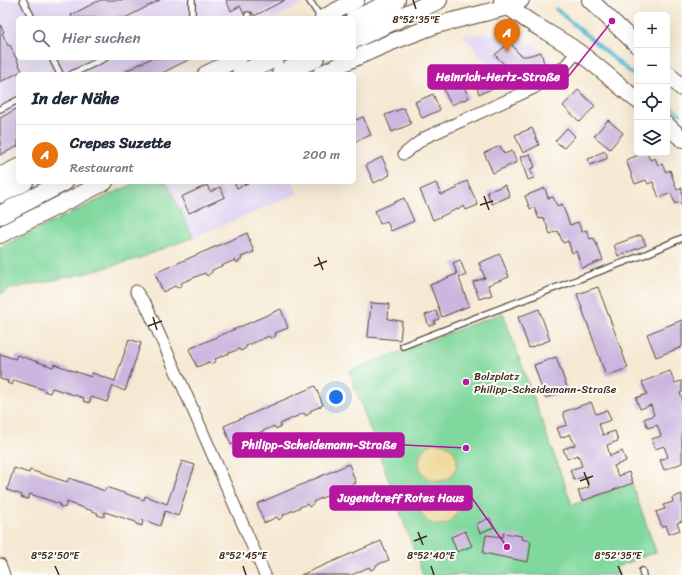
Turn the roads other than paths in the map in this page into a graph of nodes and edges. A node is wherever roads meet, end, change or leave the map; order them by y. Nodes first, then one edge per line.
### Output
1 (23, 0) edge
2 (192, 0) edge
3 (309, 0) edge
4 (356, 0) edge
5 (396, 0) edge
6 (438, 0) edge
7 (590, 0) edge
8 (510, 2) edge
9 (31, 16) edge
10 (192, 16) edge
11 (321, 16) edge
12 (326, 16) edge
13 (356, 19) edge
14 (356, 38) edge
15 (634, 42) edge
16 (578, 51) junction
17 (356, 58) edge
18 (53, 60) edge
19 (101, 60) edge
20 (235, 60) edge
21 (271, 60) edge
22 (311, 60) edge
23 (351, 60) edge
24 (59, 72) edge
25 (76, 72) edge
26 (210, 72) edge
27 (245, 72) edge
28 (285, 72) edge
29 (325, 72) edge
30 (670, 76) edge
31 (682, 88) edge
32 (634, 98) edge
33 (16, 101) edge
34 (0, 109) edge
35 (404, 154) dead end
36 (16, 168) edge
37 (0, 176) edge
38 (20, 184) edge
39 (60, 184) edge
40 (101, 184) edge
41 (0, 194) edge
42 (0, 215) edge
43 (0, 235) edge
44 (682, 238) edge
45 (136, 291) dead end
46 (402, 346) dead end
47 (0, 564) edge
48 (4, 575) edge
49 (265, 575) edge

1 - 9 lane
2 - 10 lane
3 - 11 lane
4 - 12 main road
5 - 13 main road
6 - 14 main road
7 - 15 main road
8 - 16 main road
8 - 17 main road
16 - 32 main road
16 - 35 street
18 - 24 lane
19 - 25 lane
20 - 26 main road
21 - 27 main road
22 - 28 main road
23 - 29 main road
30 - 31 main road
33 - 34 lane
36 - 37 main road
38 - 41 main road
39 - 42 main road
40 - 43 main road
44 - 46 lane
45 - 49 street
47 - 48 street

